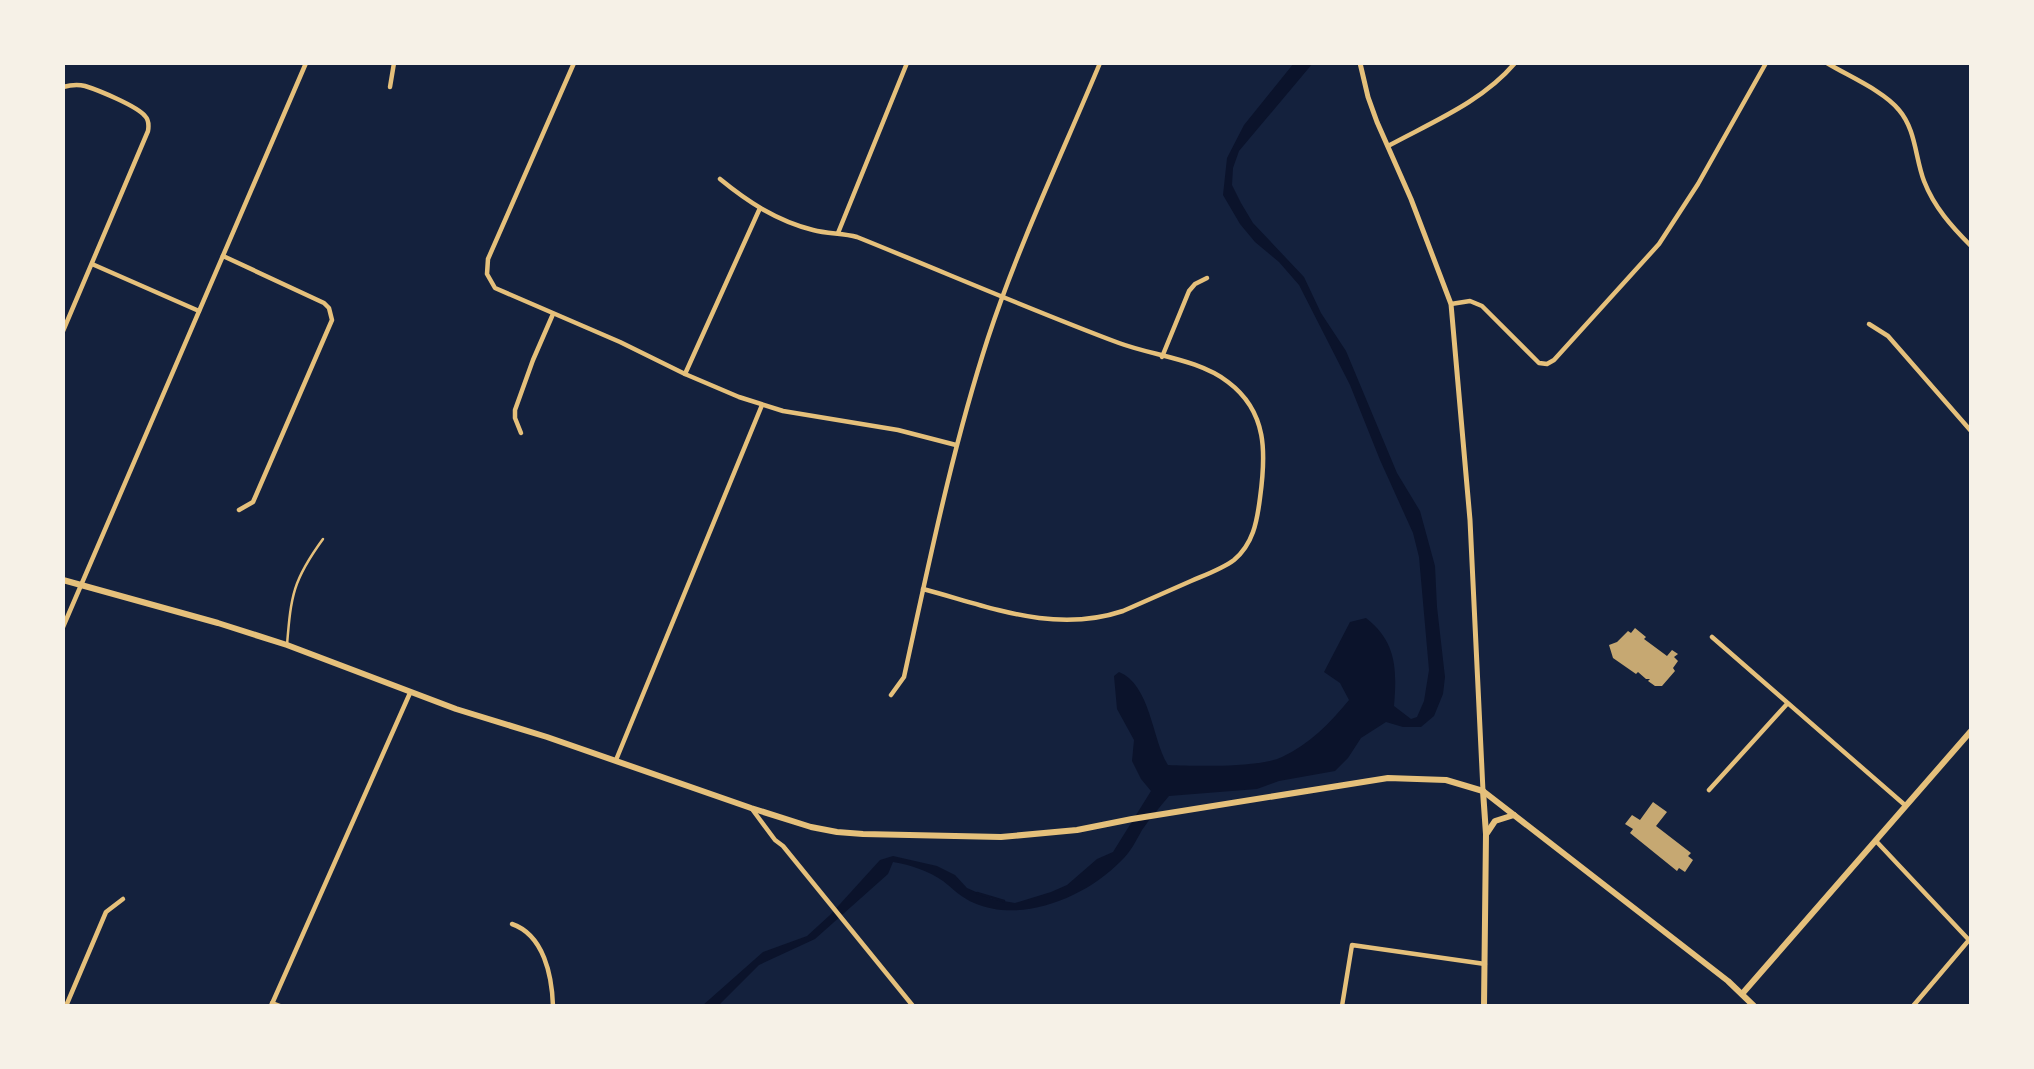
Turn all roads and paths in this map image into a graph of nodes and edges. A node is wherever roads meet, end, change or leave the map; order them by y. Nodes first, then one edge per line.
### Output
1 (306, 63) edge
2 (394, 63) edge
3 (574, 63) edge
4 (907, 63) edge
5 (1100, 63) edge
6 (1360, 63) edge
7 (1515, 63) edge
8 (1766, 63) edge
9 (1827, 63) edge
10 (63, 87) edge
11 (390, 87) dead end
12 (1388, 146) junction
13 (720, 179) dead end
14 (760, 208) junction
15 (838, 233) junction
16 (1971, 246) edge
17 (223, 256) junction
18 (92, 264) junction
19 (1207, 278) dead end
20 (1003, 296) junction
21 (1451, 304) junction
22 (200, 311) junction
23 (553, 314) junction
24 (1869, 324) dead end
25 (63, 331) edge
26 (1162, 357) junction
27 (685, 374) junction
28 (762, 405) junction
29 (1971, 431) edge
30 (521, 433) dead end
31 (956, 445) junction
32 (239, 510) dead end
33 (323, 539) dead end
34 (63, 580) edge
35 (81, 586) junction
36 (923, 589) junction
37 (63, 627) edge
38 (1712, 637) dead end
39 (287, 645) junction
40 (410, 693) junction
41 (891, 695) dead end
42 (1787, 704) junction
43 (1971, 731) edge
44 (616, 760) junction
45 (1709, 790) dead end
46 (1483, 791) junction
47 (1906, 806) junction
48 (751, 808) junction
49 (1514, 815) junction
50 (1486, 834) junction
51 (1876, 841) junction
52 (123, 899) dead end
53 (512, 924) dead end
54 (1970, 939) edge
55 (1485, 964) junction
56 (1742, 994) junction
57 (271, 1004) edge
58 (66, 1006) edge
59 (280, 1006) edge
60 (553, 1006) edge
61 (913, 1006) edge
62 (1342, 1006) edge
63 (1484, 1006) edge
64 (1754, 1006) edge
65 (1913, 1006) edge

1 - 17 street
2 - 11 street
3 - 23 street
4 - 15 street
5 - 20 street
6 - 12 street
7 - 12 street
8 - 21 street
9 - 16 street
10 - 18 street
12 - 21 street
13 - 14 street
14 - 15 street
14 - 27 street
15 - 20 street
17 - 22 street
17 - 32 street
18 - 22 street
18 - 25 street
19 - 26 street
20 - 26 street
20 - 31 street
21 - 46 street
22 - 35 street
23 - 27 street
23 - 30 street
24 - 29 street
26 - 36 street
27 - 28 street
28 - 31 street
28 - 44 street
31 - 36 street
33 - 39 lane
34 - 35 main road
35 - 37 street
35 - 39 main road
36 - 41 street
38 - 42 street
39 - 40 main road
40 - 44 main road
40 - 57 street
42 - 45 street
42 - 47 street
43 - 47 main road
44 - 48 main road
46 - 48 main road
46 - 49 main road
46 - 50 main road
47 - 51 main road
48 - 61 street
49 - 50 main road
49 - 56 main road
50 - 55 main road
51 - 54 street
51 - 56 main road
52 - 58 street
53 - 60 street
54 - 65 street
55 - 62 street
55 - 63 main road
56 - 64 main road
57 - 59 street

